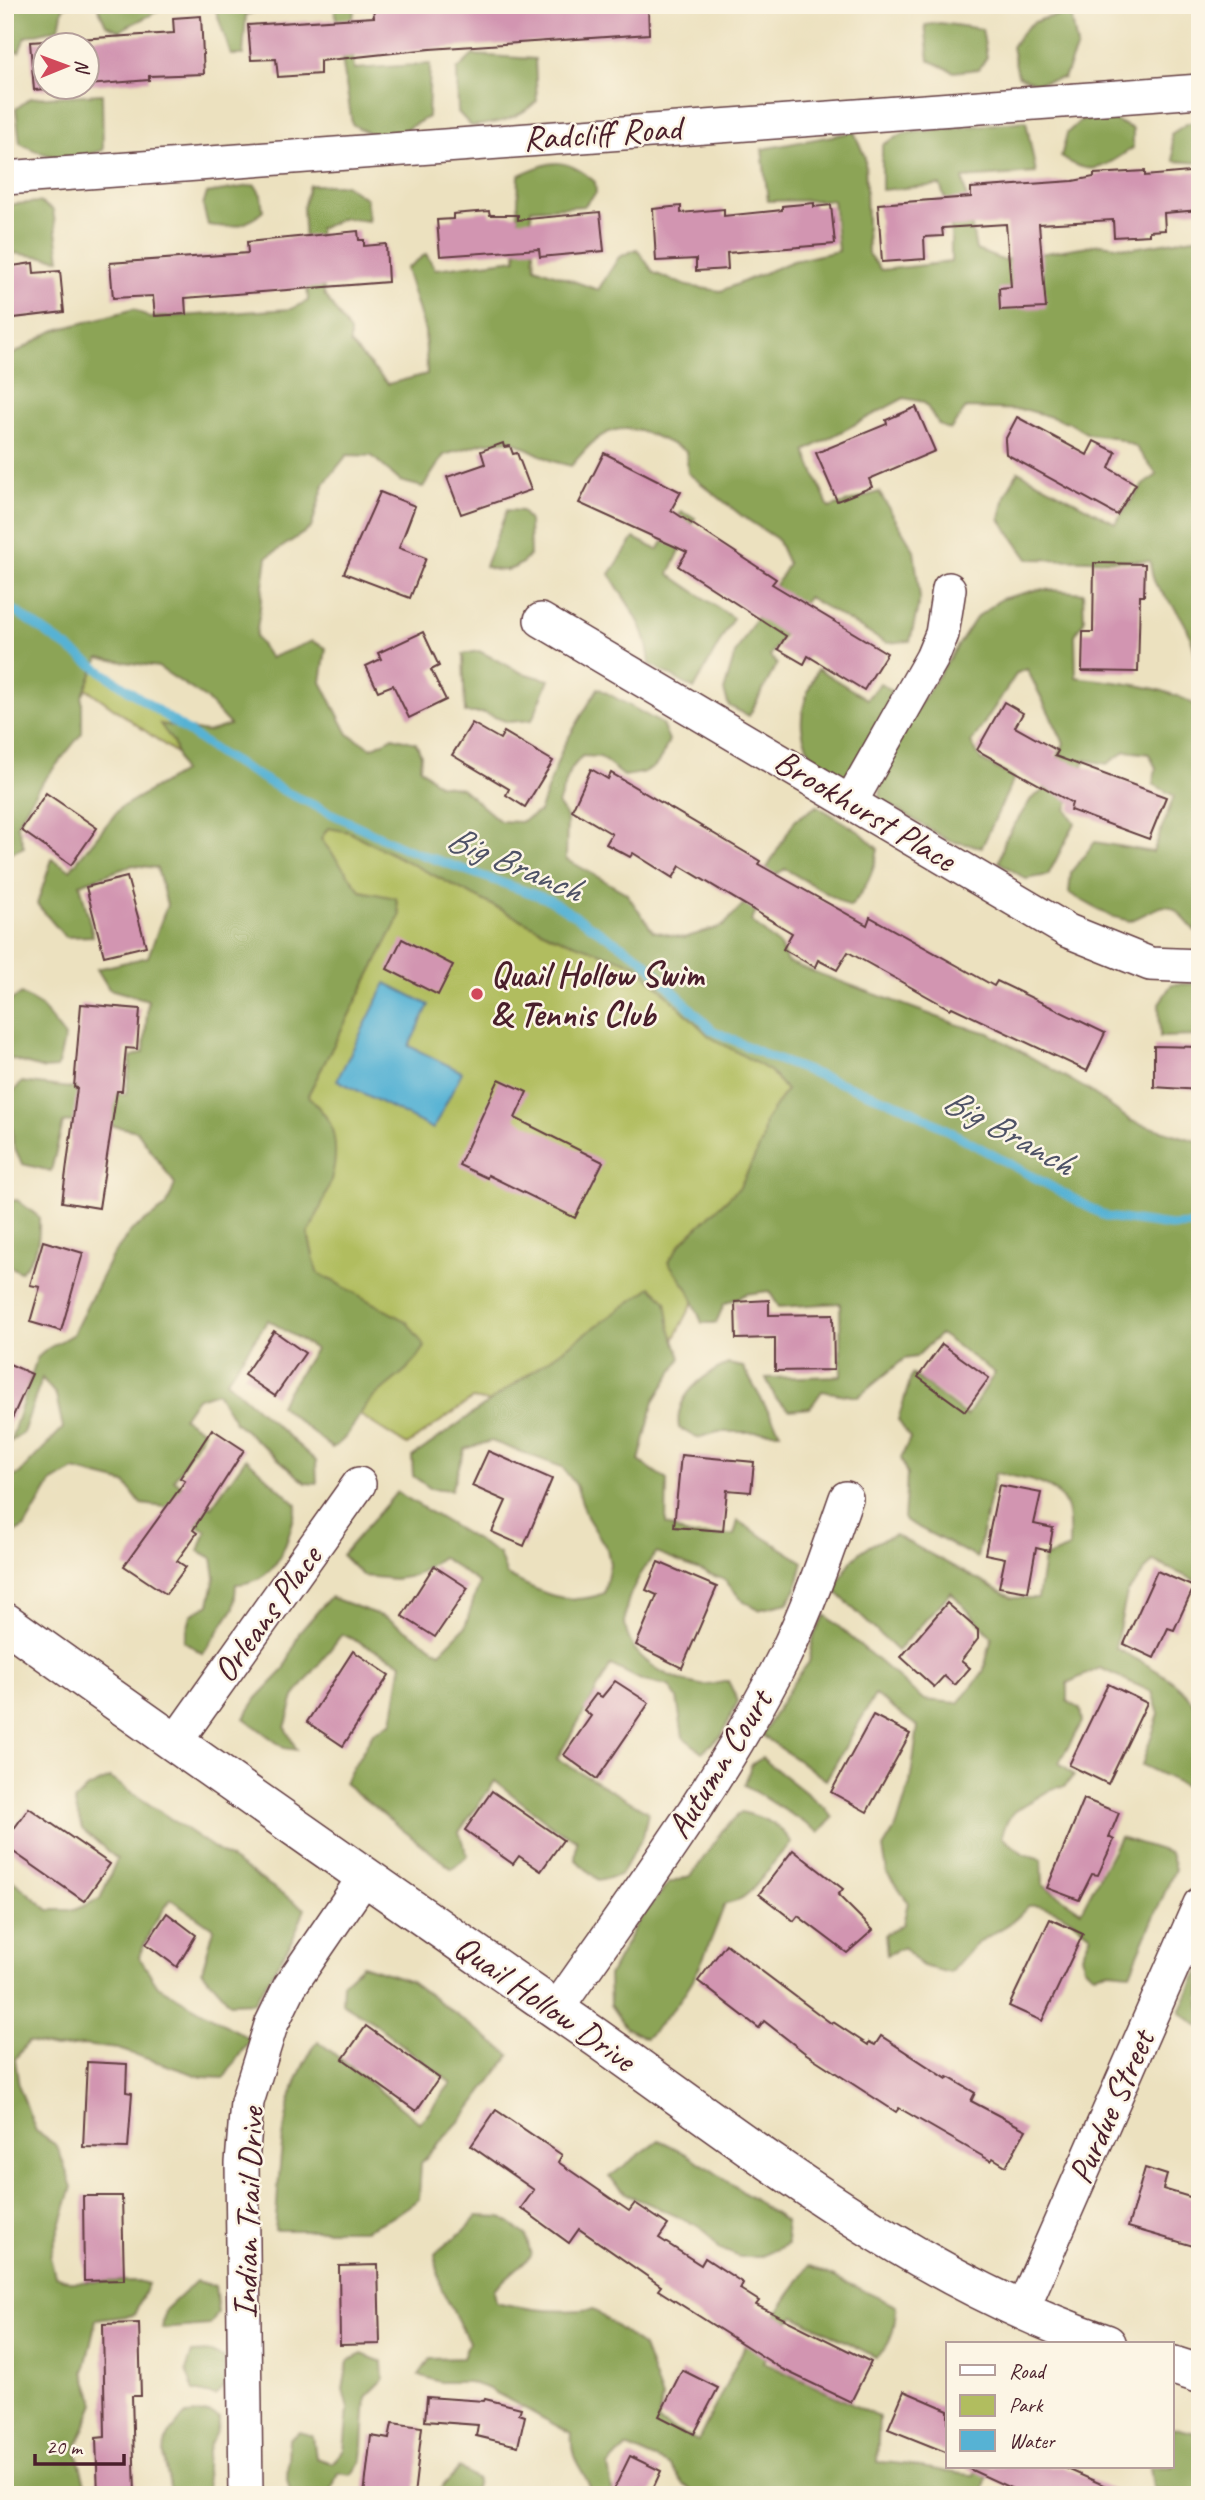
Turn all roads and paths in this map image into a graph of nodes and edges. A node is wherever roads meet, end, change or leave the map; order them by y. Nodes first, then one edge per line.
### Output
1 (1200, 91) edge
2 (5, 178) edge
3 (950, 589) dead end
4 (541, 620) dead end
5 (851, 801) junction
6 (1200, 966) edge
7 (359, 1485) dead end
8 (846, 1498) dead end
9 (5, 1622) edge
10 (174, 1744) junction
11 (364, 1878) junction
12 (1200, 1904) edge
13 (556, 2010) junction
14 (1022, 2309) junction
15 (1102, 2342) edge
16 (1174, 2366) edge
17 (1200, 2374) edge
18 (247, 2495) edge

1 - 2 street, Radcliff Road
3 - 5 street
4 - 5 street, Brookhurst Place
5 - 6 street, Brookhurst Place
7 - 10 street, Orleans Place
8 - 13 street, Autumn Court
9 - 10 street, Quail Hollow Drive
10 - 11 street, Quail Hollow Drive
11 - 13 street, Quail Hollow Drive
11 - 18 street, Indian Trail Drive
12 - 14 street, Purdue Street
13 - 14 street, Quail Hollow Drive
14 - 15 street, Quail Hollow Drive
16 - 17 street

